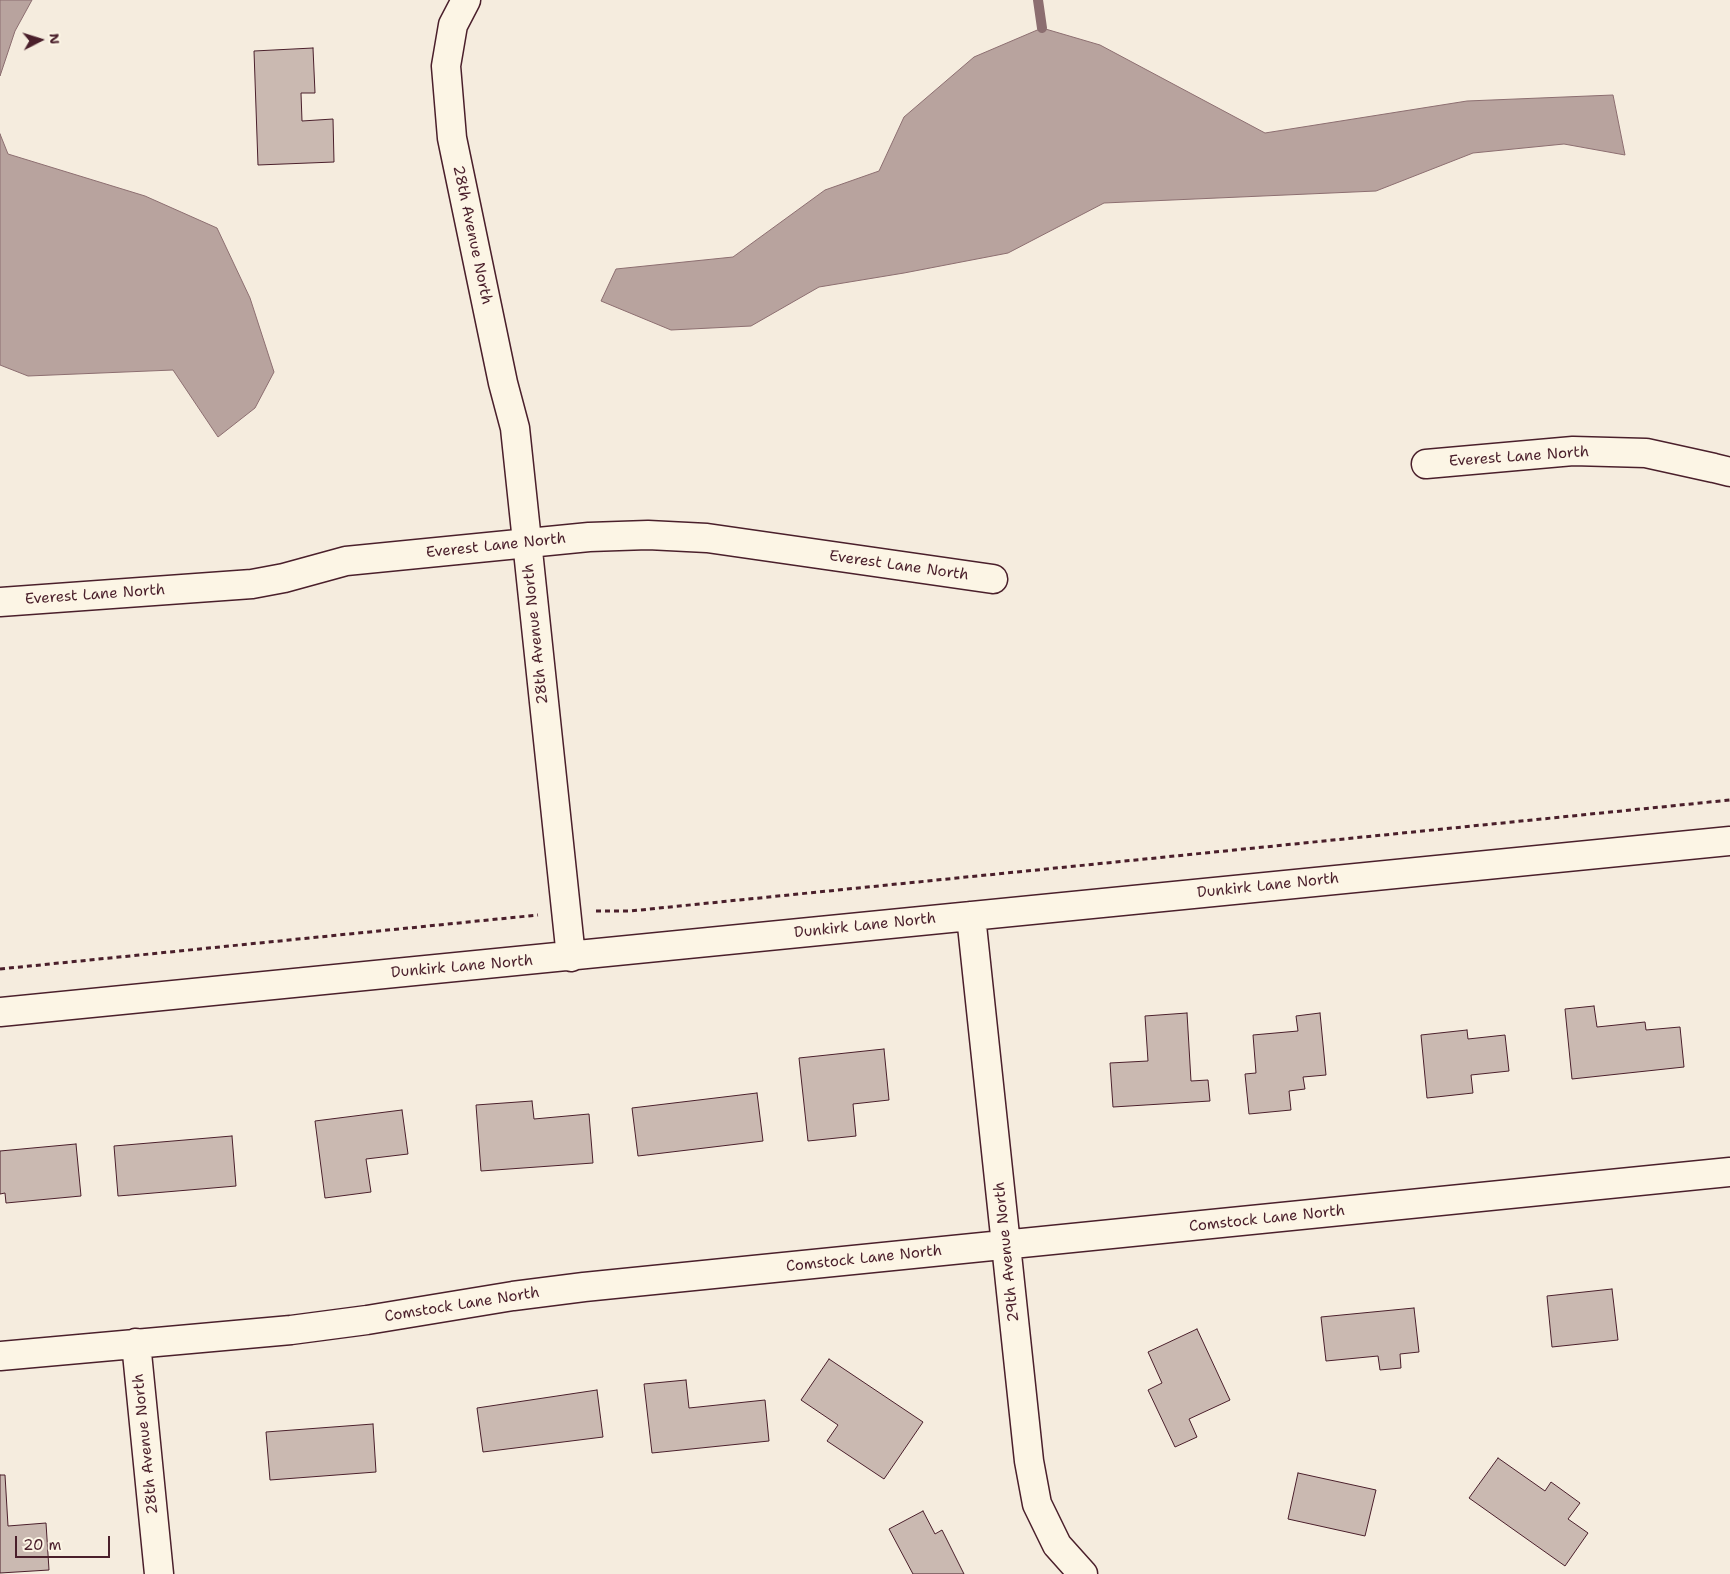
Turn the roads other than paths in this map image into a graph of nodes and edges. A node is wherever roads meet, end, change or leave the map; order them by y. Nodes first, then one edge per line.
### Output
1 (466, 0) edge
2 (1426, 464) dead end
3 (1730, 472) edge
4 (527, 543) junction
5 (993, 579) dead end
6 (0, 602) edge
7 (1730, 841) edge
8 (972, 916) junction
9 (571, 957) junction
10 (0, 1012) edge
11 (1730, 1172) edge
12 (1006, 1244) junction
13 (136, 1343) junction
14 (0, 1356) edge
15 (159, 1574) edge
16 (1084, 1574) edge

1 - 4 street, 28th Avenue North
2 - 3 street, Everest Lane North
4 - 5 street, Everest Lane North
4 - 6 street, Everest Lane North
4 - 9 street, 28th Avenue North
7 - 8 street, Dunkirk Lane North
8 - 9 street, Dunkirk Lane North
8 - 12 street, 29th Avenue North
9 - 10 street, Dunkirk Lane North
11 - 12 street, Comstock Lane North
12 - 13 street, Comstock Lane North
12 - 16 street, 29th Avenue North
13 - 14 street, Comstock Lane North
13 - 15 street, 28th Avenue North

